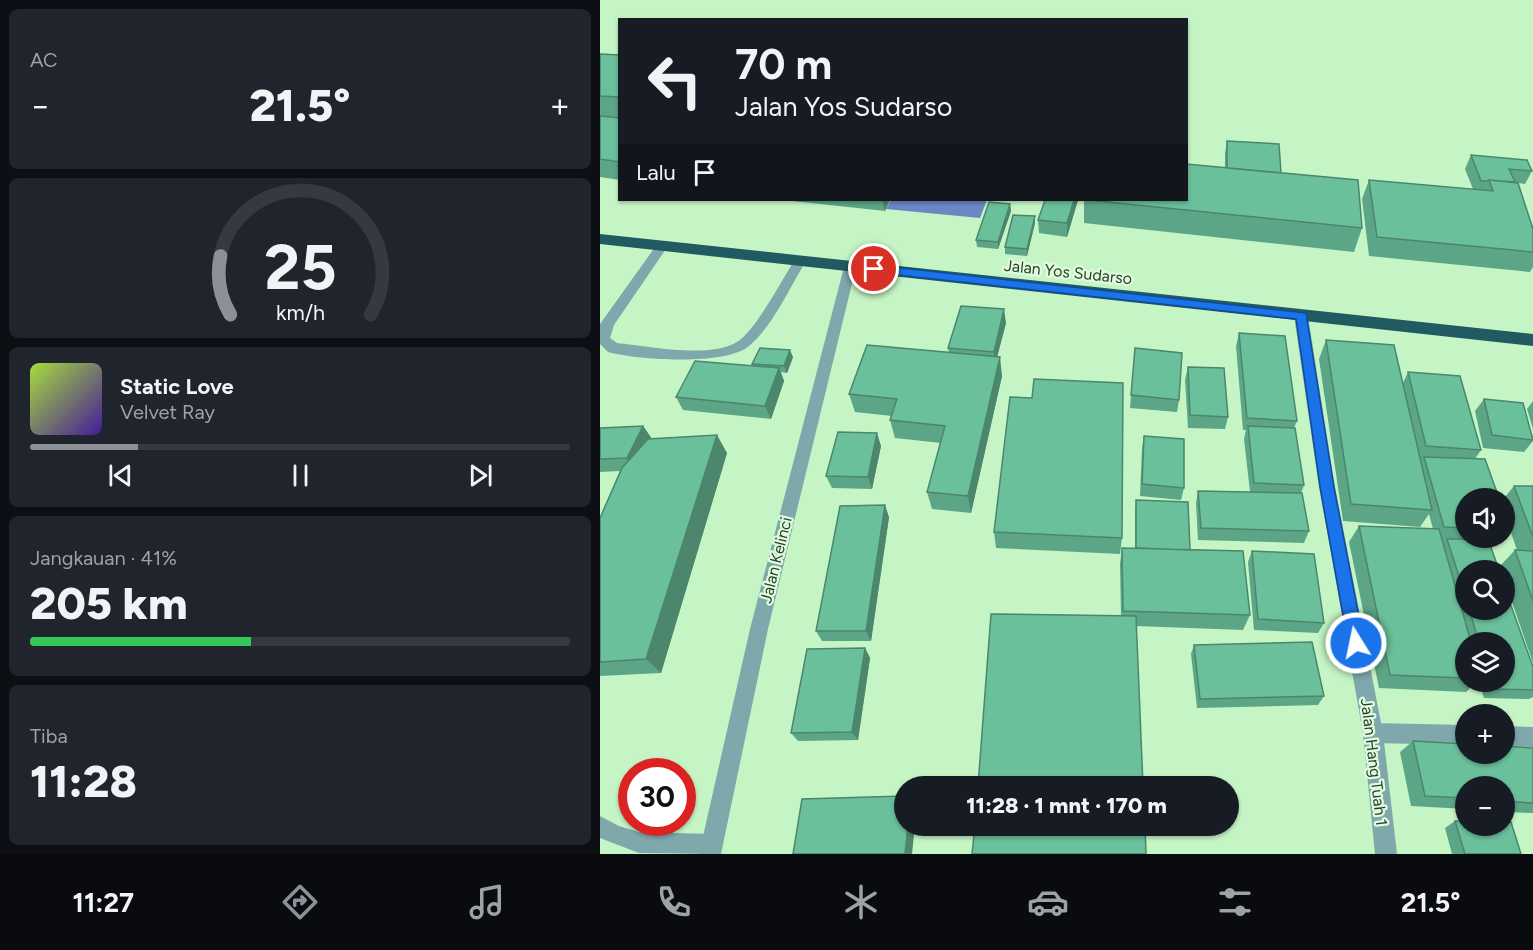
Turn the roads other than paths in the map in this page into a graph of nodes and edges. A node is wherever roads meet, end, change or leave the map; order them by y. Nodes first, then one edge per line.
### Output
1 (600, 239) edge
2 (662, 246) junction
3 (800, 261) junction
4 (850, 267) junction
5 (1301, 316) junction
6 (1533, 340) edge
7 (1373, 733) junction
8 (1455, 735) edge
9 (1515, 736) edge
10 (1533, 737) edge
11 (600, 826) edge
12 (710, 850) edge
13 (1386, 854) edge

1 - 2 highway, Jalan Yos Sudarso
2 - 3 highway, Jalan Yos Sudarso
2 - 3 street
3 - 4 highway, Jalan Yos Sudarso
4 - 5 highway, Jalan Yos Sudarso
4 - 12 street, Jalan Kelinci
5 - 6 highway, Jalan Yos Sudarso
5 - 7 street, Jalan Hang Tuah 1
7 - 8 street
7 - 13 street, Jalan Hang Tuah 1
9 - 10 street
11 - 12 street

